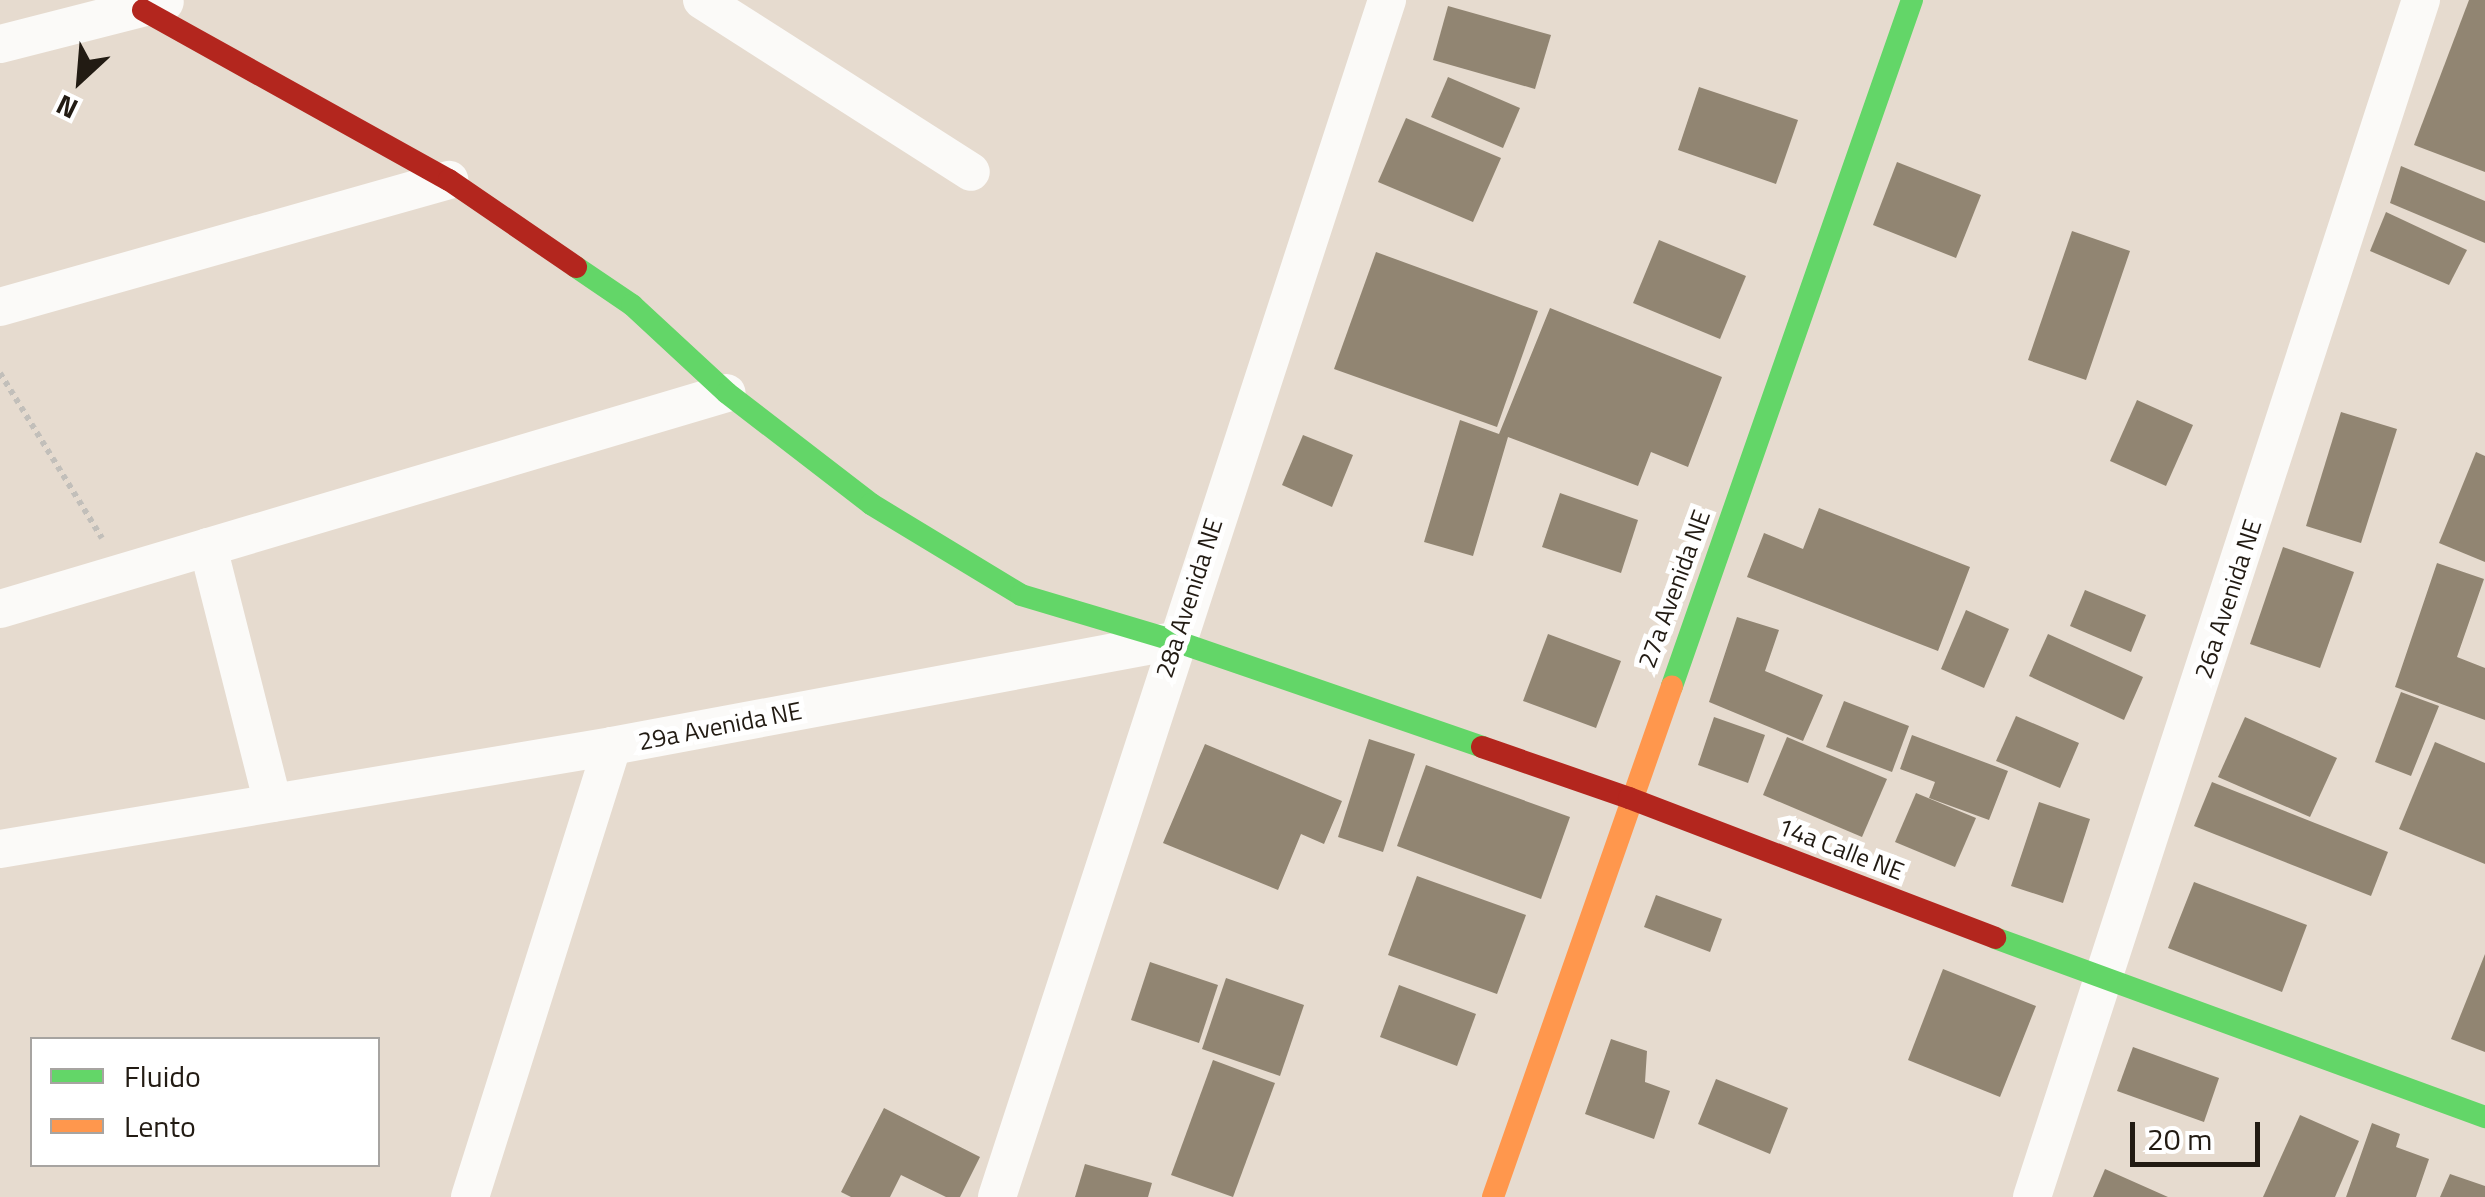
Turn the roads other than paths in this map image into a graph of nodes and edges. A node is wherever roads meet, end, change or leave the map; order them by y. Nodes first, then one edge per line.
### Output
1 (702, 0) edge
2 (1387, 0) edge
3 (1912, 0) edge
4 (2421, 0) edge
5 (157, 5) edge
6 (0, 44) edge
7 (971, 172) dead end
8 (449, 180) junction
9 (0, 306) edge
10 (727, 393) junction
11 (208, 547) junction
12 (0, 609) edge
13 (1175, 640) junction
14 (612, 746) junction
15 (1630, 798) junction
16 (273, 803) junction
17 (0, 849) edge
18 (2105, 980) junction
19 (2485, 1117) edge
20 (470, 1197) edge
21 (997, 1197) edge
22 (1493, 1197) edge
23 (2032, 1197) edge

1 - 7 street
2 - 13 street, 28a Avenida NE
3 - 15 street, 27a Avenida NE
4 - 18 street, 26a Avenida NE
5 - 6 street
5 - 8 street, 14a Calle NE
8 - 9 street
8 - 10 street, 14a Calle NE
10 - 11 street
10 - 13 street, 14a Calle NE
11 - 12 street
11 - 16 street
13 - 14 street, 29a Avenida NE
13 - 15 street, 14a Calle NE
13 - 21 street, 28a Avenida NE
14 - 16 street
14 - 20 street, 29a Avenida NE
15 - 18 street, 14a Calle NE
15 - 22 street, 27a Avenida NE
16 - 17 street
18 - 19 street, 14a Calle NE
18 - 23 street, 26a Avenida NE

